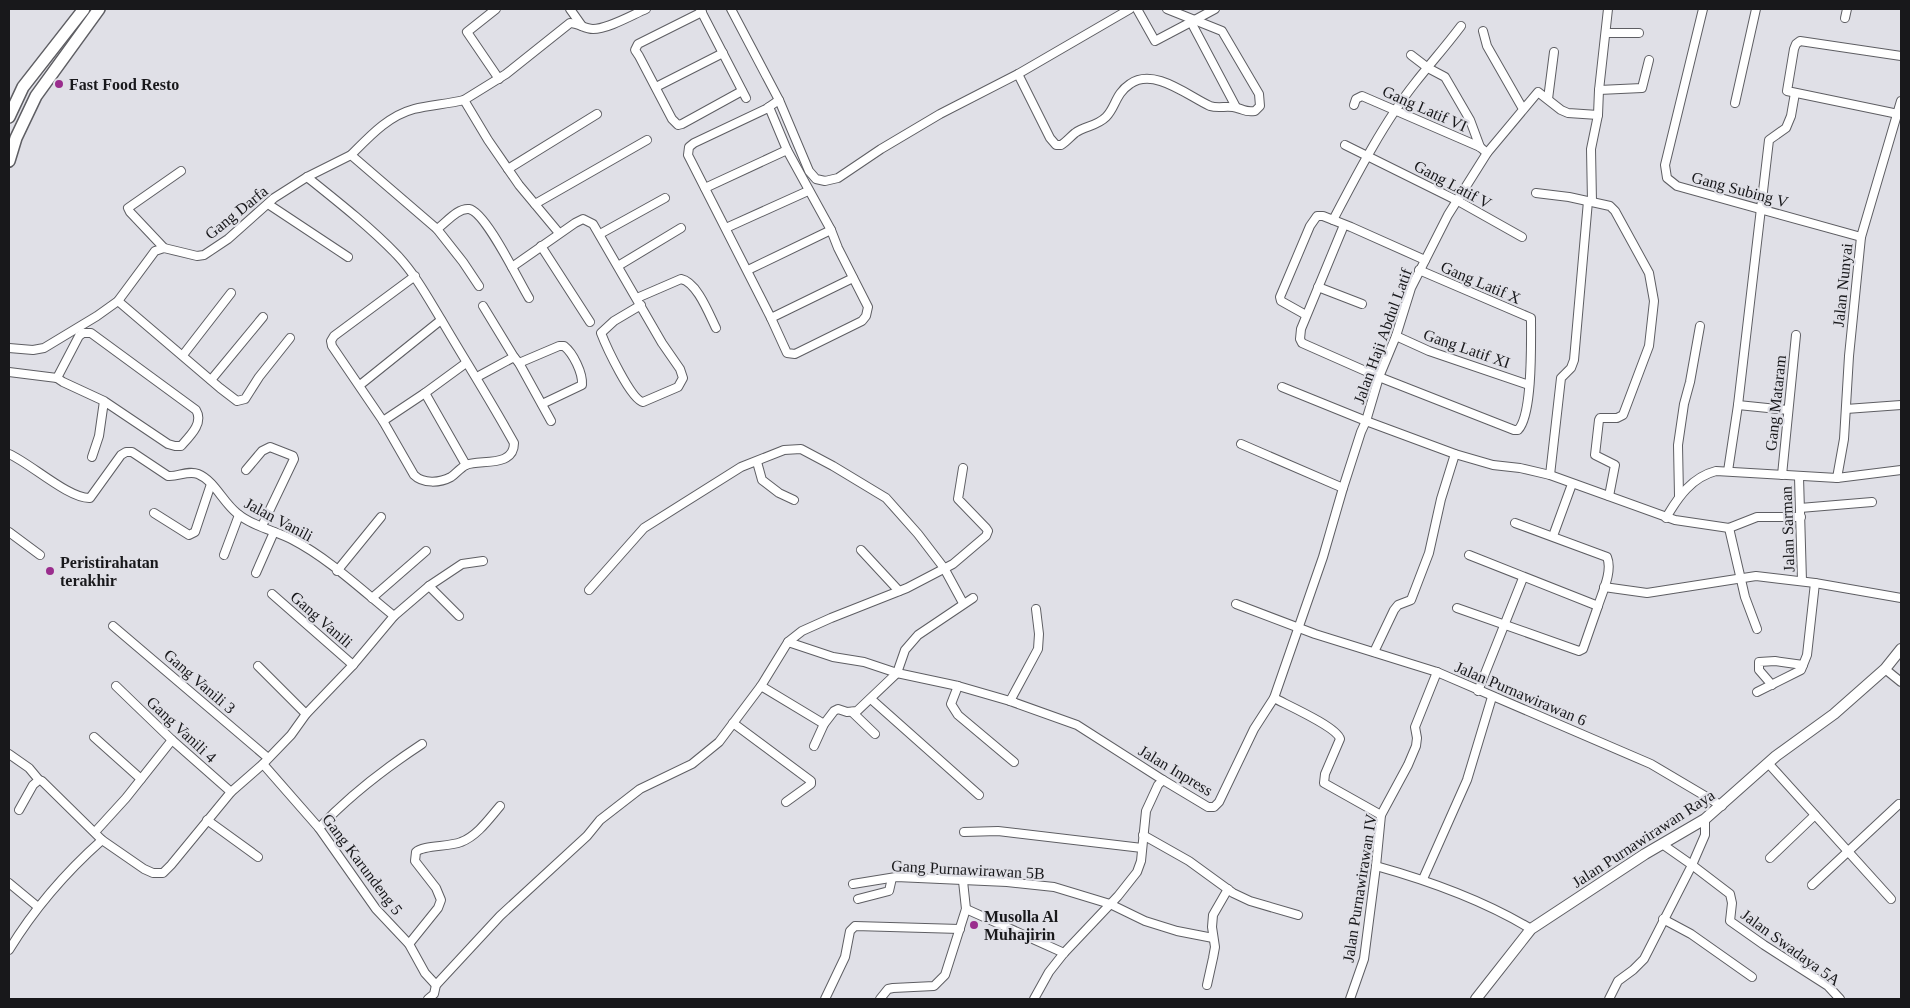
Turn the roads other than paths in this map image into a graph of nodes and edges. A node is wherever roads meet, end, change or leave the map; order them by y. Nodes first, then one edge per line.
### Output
1 (84, 9) edge
2 (99, 9) edge
3 (496, 9) edge
4 (570, 9) edge
5 (646, 9) edge
6 (731, 9) edge
7 (1130, 9) edge
8 (1137, 9) edge
9 (1167, 9) edge
10 (1216, 9) edge
11 (1608, 9) edge
12 (1703, 9) edge
13 (1756, 9) edge
14 (1847, 9) edge
15 (701, 10) edge
16 (1845, 18) dead end
17 (1193, 21) junction
18 (582, 26) junction
19 (1461, 26) dead end
20 (1483, 32) dead end
21 (1607, 33) junction
22 (1639, 33) dead end
23 (1554, 52) dead end
24 (723, 54) junction
25 (1411, 55) dead end
26 (1901, 56) edge
27 (1649, 60) dead end
28 (1428, 68) junction
29 (1018, 74) junction
30 (499, 78) junction
31 (23, 87) junction
32 (656, 87) junction
33 (1599, 90) junction
34 (1795, 93) junction
35 (36, 96) junction
36 (1548, 99) junction
37 (464, 100) junction
38 (779, 100) junction
39 (1901, 101) edge
40 (1735, 103) dead end
41 (1354, 105) dead end
42 (769, 107) junction
43 (1236, 108) junction
44 (1523, 109) junction
45 (1396, 110) junction
46 (598, 114) dead end
47 (1898, 114) junction
48 (1598, 115) junction
49 (9, 117) edge
50 (12, 136) edge
51 (647, 140) dead end
52 (1345, 145) dead end
53 (1480, 147) junction
54 (787, 150) junction
55 (1487, 153) junction
56 (351, 155) junction
57 (1369, 156) junction
58 (9, 161) edge
59 (508, 169) junction
60 (180, 171) dead end
61 (307, 177) junction
62 (705, 188) junction
63 (808, 191) junction
64 (1536, 194) dead end
65 (665, 198) dead end
66 (1458, 201) junction
67 (1590, 202) junction
68 (268, 204) junction
69 (535, 204) junction
70 (1760, 208) junction
71 (1333, 220) junction
72 (1344, 225) junction
73 (681, 228) dead end
74 (726, 228) junction
75 (437, 230) junction
76 (830, 230) junction
77 (559, 234) junction
78 (600, 234) junction
79 (1522, 237) dead end
80 (1860, 237) junction
81 (541, 246) junction
82 (164, 248) junction
83 (348, 257) dead end
84 (1425, 260) junction
85 (618, 266) junction
86 (512, 267) junction
87 (748, 270) junction
88 (1419, 270) junction
89 (414, 276) junction
90 (853, 278) junction
91 (479, 286) dead end
92 (1318, 287) junction
93 (231, 293) dead end
94 (529, 298) dead end
95 (118, 301) junction
96 (639, 302) junction
97 (1362, 304) dead end
98 (483, 306) dead end
99 (1306, 316) junction
100 (263, 317) dead end
101 (771, 318) junction
102 (1531, 318) joint
103 (441, 320) junction
104 (590, 322) dead end
105 (1700, 326) dead end
106 (716, 328) dead end
107 (1796, 335) dead end
108 (1396, 336) junction
109 (290, 338) dead end
110 (9, 348) edge
111 (183, 355) junction
112 (517, 360) junction
113 (466, 363) junction
114 (9, 372) edge
115 (477, 377) junction
116 (1379, 377) junction
117 (57, 378) junction
118 (211, 380) junction
119 (360, 385) junction
120 (1529, 385) junction
121 (1282, 387) dead end
122 (425, 393) junction
123 (104, 401) junction
124 (542, 404) junction
125 (1738, 405) junction
126 (1901, 405) edge
127 (1846, 409) junction
128 (1788, 410) junction
129 (383, 421) junction
130 (552, 421) dead end
131 (1366, 421) junction
132 (1241, 444) dead end
133 (9, 454) edge
134 (1454, 454) junction
135 (92, 457) dead end
136 (757, 462) junction
137 (466, 465) junction
138 (963, 468) dead end
139 (246, 470) dead end
140 (1901, 470) edge
141 (1728, 471) junction
142 (1550, 475) junction
143 (1782, 475) junction
144 (1799, 477) junction
145 (1838, 478) junction
146 (211, 484) junction
147 (1572, 484) junction
148 (1343, 488) junction
149 (1609, 496) junction
150 (1679, 496) junction
151 (794, 500) dead end
152 (1872, 502) dead end
153 (1800, 508) junction
154 (154, 513) dead end
155 (239, 516) junction
156 (381, 517) dead end
157 (1801, 517) junction
158 (1666, 518) junction
159 (1515, 523) dead end
160 (262, 526) junction
161 (1729, 528) junction
162 (9, 532) edge
163 (274, 532) junction
164 (1553, 536) junction
165 (861, 550) dead end
166 (426, 551) dead end
167 (40, 555) dead end
168 (224, 555) dead end
169 (1469, 555) dead end
170 (483, 561) dead end
171 (944, 568) junction
172 (337, 571) junction
173 (256, 573) dead end
174 (1523, 578) junction
175 (1741, 579) junction
176 (1802, 581) junction
177 (1815, 583) junction
178 (429, 586) junction
179 (1604, 587) junction
180 (589, 590) dead end
181 (899, 591) junction
182 (272, 594) dead end
183 (372, 598) junction
184 (973, 598) dead end
185 (1901, 598) edge
186 (963, 603) junction
187 (1236, 604) dead end
188 (1598, 606) junction
189 (1036, 608) dead end
190 (1457, 608) dead end
191 (394, 616) junction
192 (458, 616) dead end
193 (1504, 624) junction
194 (113, 626) dead end
195 (1299, 627) junction
196 (1757, 629) dead end
197 (788, 642) junction
198 (1901, 649) edge
199 (1374, 652) junction
200 (353, 664) junction
201 (1803, 665) junction
202 (258, 666) dead end
203 (1886, 669) junction
204 (1437, 672) junction
205 (897, 673) junction
206 (1901, 682) edge
207 (1772, 685) junction
208 (116, 686) dead end
209 (761, 686) junction
210 (958, 686) junction
211 (1478, 690) junction
212 (1757, 692) dead end
213 (1492, 697) junction
214 (1274, 698) junction
215 (871, 699) junction
216 (1010, 701) junction
217 (852, 712) junction
218 (306, 714) junction
219 (734, 723) junction
220 (824, 724) junction
221 (875, 734) dead end
222 (94, 737) dead end
223 (172, 740) junction
224 (422, 744) dead end
225 (814, 746) dead end
226 (9, 754) edge
227 (266, 761) junction
228 (1014, 762) dead end
229 (1768, 763) junction
230 (141, 779) junction
231 (39, 780) junction
232 (1163, 780) junction
233 (231, 792) junction
234 (980, 795) dead end
235 (786, 802) dead end
236 (1899, 804) dead end
237 (500, 806) dead end
238 (1722, 806) junction
239 (19, 810) dead end
240 (1381, 815) junction
241 (1815, 815) junction
242 (1705, 819) junction
243 (207, 820) junction
244 (319, 828) junction
245 (95, 832) junction
246 (964, 832) dead end
247 (1143, 835) junction
248 (102, 840) junction
249 (1662, 844) junction
250 (1142, 848) junction
251 (1848, 852) junction
252 (258, 857) dead end
253 (1770, 858) dead end
254 (1692, 865) junction
255 (1376, 866) junction
256 (892, 878) junction
257 (1423, 879) junction
258 (963, 881) junction
259 (9, 883) edge
260 (854, 884) dead end
261 (1812, 885) dead end
262 (1228, 889) junction
263 (858, 899) dead end
264 (1890, 899) dead end
265 (1110, 904) junction
266 (38, 907) junction
267 (966, 910) junction
268 (1298, 916) dead end
269 (1663, 919) junction
270 (960, 929) junction
271 (1531, 929) junction
272 (1213, 938) junction
273 (409, 944) junction
274 (9, 950) edge
275 (1064, 953) junction
276 (1752, 977) dead end
277 (436, 985) junction
278 (1207, 985) dead end
279 (428, 999) edge
280 (825, 999) edge
281 (880, 999) edge
282 (1034, 999) edge
283 (1350, 999) edge
284 (1476, 999) edge
285 (1609, 999) edge
286 (1840, 999) edge

1 - 31 main road
2 - 35 main road
3 - 30 street
4 - 18 street
5 - 18 street
6 - 38 street
7 - 29 street
8 - 17 street
9 - 17 street
10 - 17 street
11 - 21 street
12 - 70 street, Gang Subing V
13 - 40 street
14 - 16 street
15 - 24 street
15 - 32 street
17 - 43 street
17 - 43 street
18 - 30 street
19 - 28 street
20 - 44 street
21 - 22 street
21 - 33 street
23 - 36 street
24 - 32 street
24 - 32 street
25 - 28 street
26 - 34 street
27 - 33 street
28 - 45 street
28 - 53 street
29 - 38 street
29 - 43 street
30 - 37 street
31 - 35 main road
31 - 49 main road
33 - 48 street
34 - 47 street
34 - 70 street
35 - 50 main road
36 - 44 street, Jalan Haji Abdul Latif
36 - 48 street
37 - 56 street, Gang Darfa
37 - 59 street
38 - 42 street
39 - 47 street, Jalan Nunyai
41 - 45 street, Gang Latif VI
42 - 54 street
42 - 62 street
44 - 55 street, Jalan Haji Abdul Latif
45 - 53 street, Gang Latif VI
45 - 57 street
46 - 59 street
47 - 80 street, Jalan Nunyai
48 - 67 street
50 - 58 main road
51 - 69 street
52 - 57 street, Gang Latif V
53 - 55 street, Gang Latif VI
54 - 62 street
54 - 63 street
55 - 66 street, Jalan Haji Abdul Latif
56 - 61 street, Gang Darfa
56 - 75 street
57 - 66 street, Gang Latif V
57 - 71 street
59 - 69 street
60 - 82 street
61 - 68 street, Gang Darfa
61 - 89 street
62 - 74 street
63 - 74 street
63 - 76 street
64 - 67 street
65 - 78 street
66 - 79 street, Gang Latif V
66 - 84 street, Jalan Haji Abdul Latif
67 - 142 street
67 - 149 street
68 - 82 street, Gang Darfa
68 - 83 street
69 - 77 street
70 - 80 street, Gang Subing V
70 - 125 street
71 - 72 street
71 - 99 street
72 - 84 street
72 - 92 street
73 - 85 street
74 - 87 street
75 - 86 street
75 - 91 street
76 - 87 street
76 - 90 street
77 - 78 street
77 - 81 street
78 - 85 street
80 - 127 street, Jalan Nunyai
81 - 86 street
81 - 104 street
82 - 95 street
84 - 88 street, Jalan Haji Abdul Latif
85 - 96 street
86 - 94 street
87 - 101 street
88 - 102 street, Gang Latif X
88 - 108 street, Jalan Haji Abdul Latif
89 - 103 street
89 - 119 street
90 - 101 street
90 - 101 street
92 - 97 street
92 - 99 street
93 - 111 street
95 - 110 street
95 - 111 street
96 - 96 street
96 - 106 street
98 - 112 street
99 - 116 street
100 - 118 street
102 - 120 street, Gang Latif XI
103 - 113 street
103 - 119 street
105 - 150 street
107 - 128 street, Gang Mataram
108 - 116 street, Jalan Haji Abdul Latif
108 - 120 street, Gang Latif XI
109 - 118 street
111 - 118 street
112 - 115 street
112 - 124 street
112 - 124 street
113 - 115 street
113 - 122 street
114 - 117 street
115 - 137 street
116 - 120 street, Gang Latif XI
116 - 131 street, Jalan Haji Abdul Latif
117 - 123 street
117 - 123 street
119 - 129 street
121 - 131 street
122 - 129 street
122 - 137 street
123 - 135 street
124 - 130 street
125 - 128 street
125 - 141 street
126 - 127 street
127 - 145 street, Jalan Nunyai
128 - 143 street, Gang Mataram
129 - 137 street
131 - 134 street
131 - 148 street, Jalan Inpress
132 - 148 street
133 - 146 street, Jalan Vanili
134 - 142 street
134 - 199 street
136 - 151 street
136 - 171 street
136 - 180 street
138 - 171 street
139 - 160 street
140 - 145 street
141 - 143 street
141 - 150 street
142 - 147 street
143 - 144 street
144 - 145 street
144 - 153 street, Jalan Sarman
146 - 154 street
146 - 155 street, Jalan Vanili
147 - 149 street
147 - 164 street
148 - 195 street, Jalan Inpress
149 - 158 street
150 - 158 street
152 - 153 street
153 - 157 street, Jalan Sarman
155 - 160 street, Jalan Vanili
155 - 168 street
156 - 172 street
157 - 161 street
157 - 176 street, Jalan Sarman
158 - 161 street
159 - 164 street
160 - 163 street, Jalan Vanili
161 - 175 street
162 - 167 street
163 - 172 street, Jalan Vanili
163 - 173 street
164 - 179 street
165 - 181 street
166 - 183 street
169 - 174 street
170 - 178 street
171 - 181 street
171 - 186 street
172 - 183 street, Jalan Vanili
174 - 188 street
174 - 193 street
175 - 176 street
175 - 179 street
175 - 196 street
176 - 177 street
177 - 185 street
177 - 201 street
178 - 191 street
178 - 192 street
179 - 188 street
181 - 197 street
182 - 200 street, Gang Vanili
183 - 191 street, Jalan Vanili
184 - 186 street
186 - 205 street
187 - 195 street, Jalan Purnawirawan 6
188 - 193 street
189 - 216 street
190 - 193 street
191 - 200 street
193 - 211 street
194 - 227 street, Gang Vanili 3
195 - 199 street, Jalan Purnawirawan 6
195 - 214 street, Jalan Inpress
197 - 205 street, Jalan Inpress
197 - 209 street
198 - 203 street, Jalan Purnawirawan Raya
199 - 204 street, Jalan Purnawirawan 6
200 - 218 street
201 - 207 street
201 - 207 street
202 - 218 street
203 - 206 street
203 - 229 street, Jalan Purnawirawan Raya
204 - 211 street, Jalan Purnawirawan 6
204 - 240 street, Jalan Purnawirawan IV
205 - 210 street, Jalan Inpress
205 - 215 street
207 - 212 street
208 - 223 street, Gang Vanili 4
209 - 219 street
209 - 220 street
210 - 216 street, Jalan Inpress
210 - 228 street
211 - 213 street, Jalan Purnawirawan 6
213 - 238 street, Jalan Purnawirawan 6
213 - 257 street
214 - 232 street, Jalan Inpress
214 - 240 street
215 - 217 street
215 - 234 street
216 - 232 street, Jalan Inpress
217 - 220 street
217 - 221 street
218 - 227 street
219 - 235 street
219 - 277 street
220 - 225 street
222 - 230 street
223 - 230 street
223 - 233 street, Gang Vanili 4
224 - 244 street
226 - 231 street
227 - 233 street
227 - 244 street, Gang Karundeng 5
229 - 238 street, Jalan Purnawirawan Raya
229 - 241 street
230 - 245 street
231 - 239 street
231 - 245 street
232 - 247 street
233 - 243 street
236 - 251 street
237 - 273 street
238 - 242 street, Jalan Purnawirawan Raya
240 - 255 street, Jalan Purnawirawan IV
241 - 251 street
241 - 253 street
242 - 249 street, Jalan Purnawirawan Raya
242 - 254 street
243 - 248 street
243 - 252 street
244 - 273 street, Gang Karundeng 5
245 - 248 street
246 - 250 street
247 - 250 street
247 - 262 street
248 - 266 street
249 - 254 street
249 - 271 street, Jalan Purnawirawan Raya
250 - 265 street
251 - 261 street
251 - 264 street
254 - 269 street
254 - 286 street, Jalan Swadaya 5A
255 - 257 street
255 - 283 street, Jalan Purnawirawan IV
256 - 258 street, Gang Purnawirawan 5B
256 - 260 street, Gang Purnawirawan 5B
256 - 263 street
257 - 271 street
258 - 265 street, Gang Purnawirawan 5B
258 - 267 street
259 - 266 street
262 - 268 street
262 - 272 street
265 - 272 street, Gang Purnawirawan 5B
265 - 275 street
266 - 274 street
267 - 270 street
267 - 275 street
269 - 276 street
269 - 285 street
270 - 280 street
270 - 281 street
271 - 284 street, Jalan Purnawirawan Raya
272 - 278 street
273 - 277 street, Gang Karundeng 5
275 - 282 street
277 - 279 street

